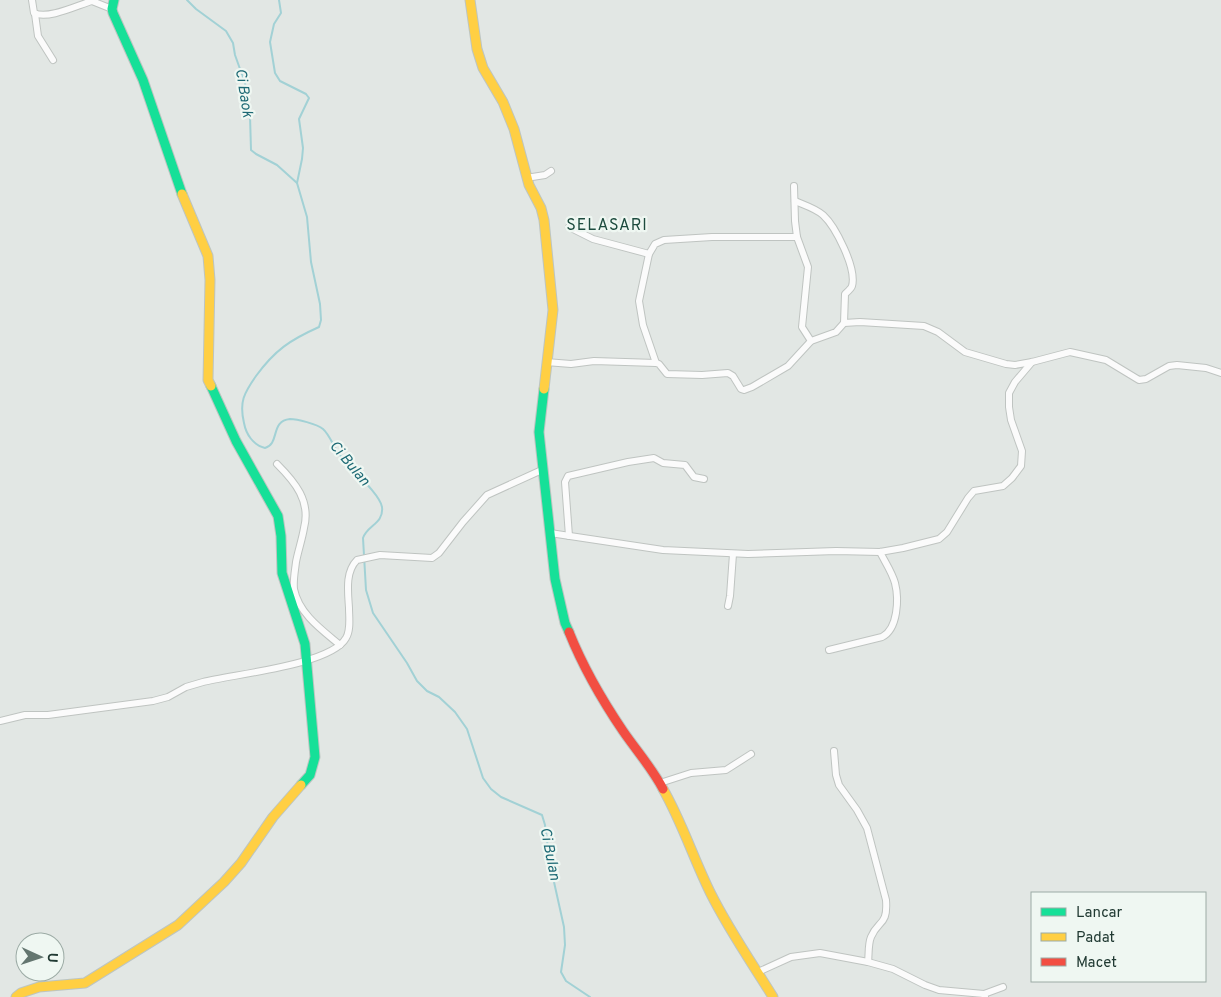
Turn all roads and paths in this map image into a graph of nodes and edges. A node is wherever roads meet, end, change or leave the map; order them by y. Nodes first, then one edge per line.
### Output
1 (32, 0) edge
2 (470, 0) edge
3 (113, 4) edge
4 (35, 14) junction
5 (54, 60) dead end
6 (550, 171) dead end
7 (526, 178) junction
8 (794, 186) dead end
9 (795, 201) junction
10 (569, 227) dead end
11 (797, 237) junction
12 (649, 254) junction
13 (844, 323) junction
14 (811, 342) junction
15 (546, 362) junction
16 (1032, 362) junction
17 (656, 363) junction
18 (1221, 373) edge
19 (277, 464) dead end
20 (544, 469) junction
21 (704, 479) dead end
22 (550, 533) junction
23 (569, 536) junction
24 (880, 552) junction
25 (733, 554) junction
26 (728, 606) dead end
27 (340, 646) junction
28 (829, 650) dead end
29 (308, 661) junction
30 (0, 721) edge
31 (834, 751) dead end
32 (752, 754) dead end
33 (660, 783) junction
34 (868, 962) junction
35 (758, 972) junction
36 (1003, 987) dead end
37 (985, 995) edge
38 (16, 997) edge
39 (773, 997) edge

1 - 4 street
2 - 7 street
3 - 4 street
3 - 29 street
4 - 5 street
6 - 7 street
7 - 15 street
8 - 9 street
9 - 11 street
9 - 13 street
10 - 12 street
11 - 12 street
11 - 14 street
12 - 17 street
13 - 14 street
13 - 16 street
14 - 17 street
15 - 17 street
15 - 20 street
16 - 18 street
16 - 24 street
19 - 27 street
20 - 22 street
20 - 27 street
21 - 23 street
22 - 23 street
22 - 33 street
23 - 25 street
24 - 25 street
24 - 28 street
25 - 26 street
27 - 29 street
29 - 30 street
29 - 38 street
31 - 34 street
32 - 33 street
33 - 35 street
34 - 35 street
34 - 37 street
35 - 39 street
36 - 37 street

